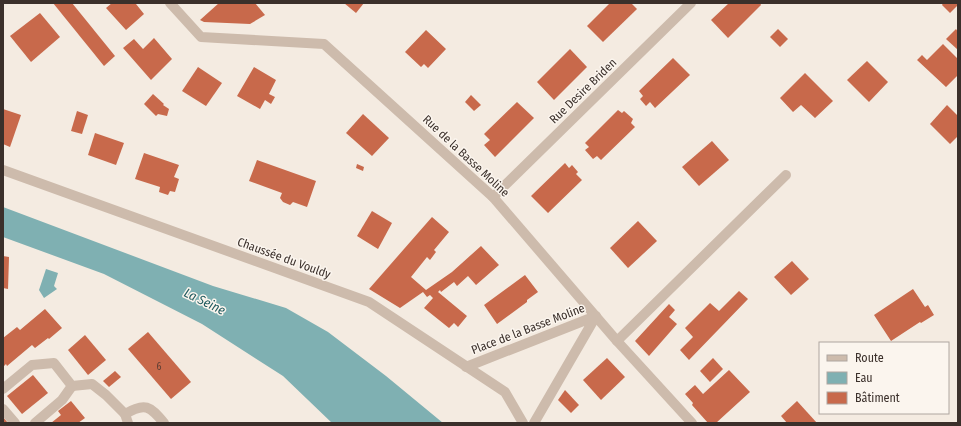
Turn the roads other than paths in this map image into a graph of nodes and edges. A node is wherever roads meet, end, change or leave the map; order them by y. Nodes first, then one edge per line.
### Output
1 (170, 3) edge
2 (691, 3) edge
3 (3, 170) edge
4 (786, 175) dead end
5 (493, 197) junction
6 (596, 316) junction
7 (617, 341) junction
8 (466, 367) junction
9 (72, 386) junction
10 (3, 389) edge
11 (3, 409) edge
12 (127, 419) edge
13 (15, 423) edge
14 (35, 423) edge
15 (164, 423) edge
16 (524, 423) edge
17 (534, 423) edge
18 (692, 423) edge

1 - 5 street, Rue de la Basse Moline
2 - 5 street, Rue Desire Briden
3 - 8 street, Chaussée du Vouldy
4 - 7 street
5 - 6 street, Rue de la Basse Moline
6 - 7 street, Rue de la Basse Moline
6 - 8 street, Place de la Basse Moline
6 - 17 street, Place de la Basse Moline
7 - 18 street, Rue de la Basse Moline
8 - 16 street, Chaussée du Vouldy
9 - 10 street
9 - 12 street
9 - 14 street
11 - 13 street
12 - 15 street

